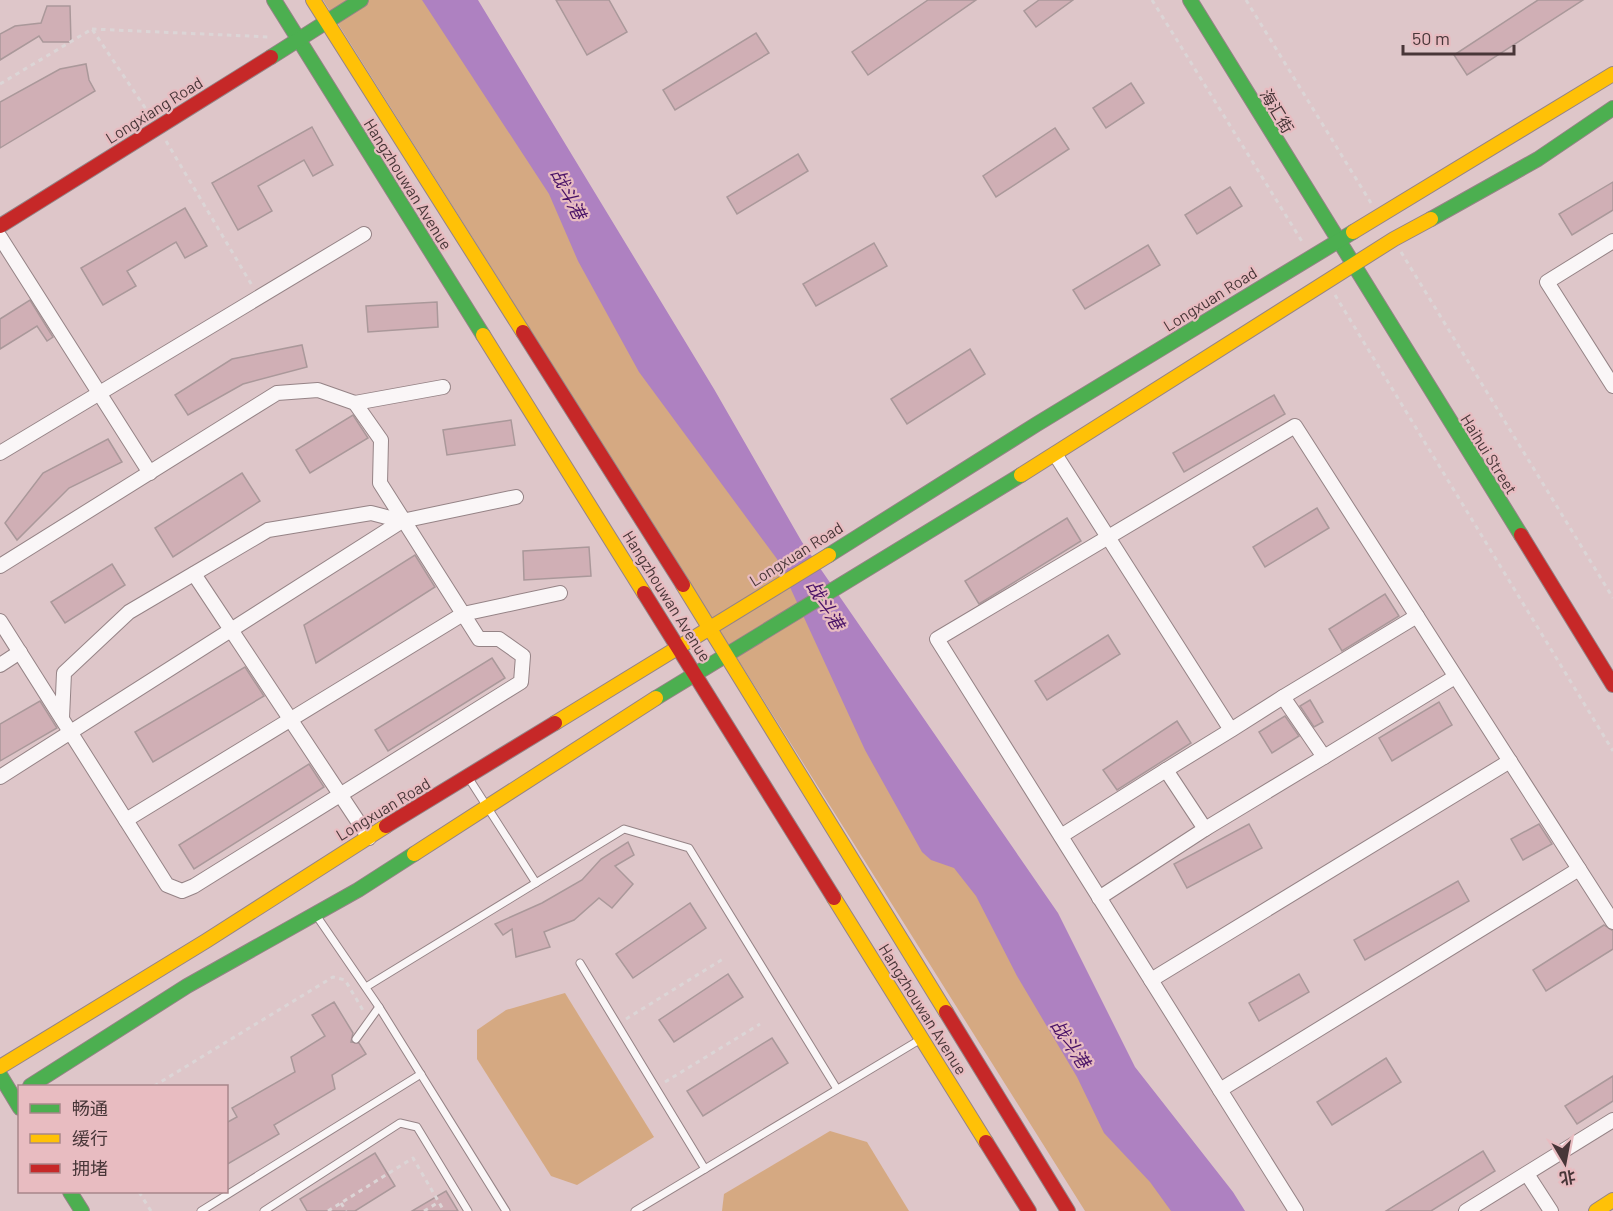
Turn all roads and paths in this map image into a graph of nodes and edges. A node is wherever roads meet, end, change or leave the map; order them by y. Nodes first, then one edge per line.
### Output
1 (274, 0) edge
2 (313, 0) edge
3 (361, 0) edge
4 (1152, 0) edge
5 (1190, 0) edge
6 (1246, 0) edge
7 (326, 21) junction
8 (92, 29) junction
9 (298, 39) junction
10 (1613, 74) edge
11 (0, 84) edge
12 (1613, 108) edge
13 (158, 127) junction
14 (1378, 214) junction
15 (0, 226) edge
16 (364, 234) dead end
17 (0, 237) edge
18 (1394, 239) junction
19 (1336, 240) junction
20 (1613, 241) edge
21 (1311, 256) junction
22 (1352, 265) junction
23 (1326, 281) junction
24 (259, 296) junction
25 (1613, 386) edge
26 (443, 387) dead end
27 (99, 393) junction
28 (355, 403) junction
29 (0, 453) edge
30 (1055, 454) junction
31 (150, 473) junction
32 (516, 497) dead end
33 (402, 521) junction
34 (1110, 538) junction
35 (0, 566) edge
36 (194, 574) junction
37 (560, 593) dead end
38 (1613, 598) edge
39 (463, 614) junction
40 (1417, 616) junction
41 (0, 621) edge
42 (231, 628) junction
43 (710, 628) junction
44 (680, 648) junction
45 (20, 652) junction
46 (726, 654) junction
47 (0, 664) edge
48 (695, 672) junction
49 (1455, 677) junction
50 (1613, 684) edge
51 (1283, 697) junction
52 (62, 717) junction
53 (290, 720) junction
54 (1231, 730) junction
55 (72, 732) junction
56 (1613, 751) edge
57 (1324, 757) junction
58 (1510, 761) junction
59 (1166, 770) junction
60 (468, 776) junction
61 (0, 777) edge
62 (339, 794) junction
63 (486, 805) junction
64 (126, 820) junction
65 (1205, 829) junction
66 (1061, 836) junction
67 (369, 838) junction
68 (1579, 869) junction
69 (536, 884) junction
70 (1099, 898) junction
71 (316, 914) junction
72 (1613, 922) edge
73 (723, 959) dead end
74 (580, 963) dead end
75 (1150, 980) junction
76 (366, 987) junction
77 (379, 1007) junction
78 (369, 1020) junction
79 (617, 1024) junction
80 (760, 1024) dead end
81 (356, 1039) dead end
82 (922, 1039) junction
83 (0, 1066) edge
84 (421, 1074) junction
85 (0, 1075) edge
86 (32, 1085) edge
87 (156, 1085) edge
88 (656, 1088) junction
89 (837, 1089) junction
90 (1220, 1090) junction
91 (17, 1099) edge
92 (0, 1105) edge
93 (1613, 1120) edge
94 (705, 1169) junction
95 (1527, 1174) junction
96 (71, 1193) edge
97 (140, 1193) edge
98 (1613, 1200) edge
99 (439, 1202) junction
100 (341, 1203) junction
101 (82, 1211) edge
102 (151, 1211) edge
103 (201, 1211) edge
104 (264, 1211) edge
105 (328, 1211) edge
106 (346, 1211) edge
107 (424, 1211) edge
108 (444, 1211) edge
109 (468, 1211) edge
110 (506, 1211) edge
111 (635, 1211) edge
112 (1029, 1211) edge
113 (1068, 1211) edge
114 (1296, 1211) edge
115 (1466, 1211) edge
116 (1551, 1211) edge
117 (1596, 1211) edge

1 - 9 street, Hangzhouwan Avenue
2 - 7 street, Hangzhouwan Avenue
3 - 7 street, Longxiang Road
4 - 21 path
5 - 19 street, 海汇街
6 - 14 path
7 - 9 street, Longxiang Road
7 - 43 street, Hangzhouwan Avenue
8 - 9 path
8 - 11 path
8 - 13 path
9 - 13 street, Longxiang Road
9 - 44 street, Hangzhouwan Avenue
10 - 14 street, Longxuan Road
12 - 18 street
13 - 15 street, Longxiang Road
13 - 24 path
14 - 19 street, Longxuan Road
16 - 24 street
17 - 27 street
18 - 22 street
18 - 38 path
19 - 21 street, Longxuan Road
19 - 22 street, Haihui Street
20 - 25 street
21 - 43 street, Longxuan Road
22 - 23 street
22 - 50 street, Haihui Street
23 - 30 street
23 - 56 path
24 - 27 street
26 - 28 street
27 - 29 street
27 - 31 street
28 - 31 street
28 - 33 street
30 - 34 street
30 - 46 street
31 - 35 street
32 - 33 street
33 - 36 street
33 - 39 street
33 - 42 street
34 - 40 street
34 - 54 street
34 - 66 street
36 - 42 street
36 - 52 street
37 - 39 street
39 - 53 street
39 - 62 street
40 - 49 street
40 - 51 street
41 - 45 street
42 - 53 street
42 - 55 street
43 - 44 street, Longxuan Road
43 - 46 street, Hangzhouwan Avenue
44 - 48 street, Hangzhouwan Avenue
44 - 60 street, Longxuan Road
45 - 47 street
45 - 52 street
46 - 48 street
46 - 113 street, Hangzhouwan Avenue
48 - 63 street
48 - 82 street, Hangzhouwan Avenue
49 - 57 street
49 - 58 street
51 - 54 street
51 - 57 street
52 - 55 street
53 - 62 street
53 - 64 street
54 - 59 street
55 - 61 street
55 - 64 street
57 - 65 street
58 - 68 street
58 - 75 street
59 - 65 street
59 - 66 street
60 - 63 lane
60 - 67 street, Longxuan Road
62 - 64 street
62 - 67 street
63 - 69 lane
63 - 71 street
65 - 70 street
66 - 70 street
67 - 83 street, Longxuan Road
68 - 72 street
68 - 90 street
69 - 76 lane
69 - 89 lane
70 - 75 street
71 - 76 lane
71 - 86 street
73 - 79 path
74 - 79 lane
75 - 90 street
76 - 77 lane
77 - 78 lane
77 - 84 lane
78 - 81 lane
78 - 87 path
79 - 88 lane
80 - 88 path
82 - 89 lane
82 - 112 street, Hangzhouwan Avenue
84 - 103 lane
84 - 110 lane
85 - 91 street
88 - 94 lane
89 - 94 lane
90 - 114 street
91 - 92 street
93 - 95 street
94 - 111 lane
95 - 115 street
95 - 116 street
96 - 101 street
97 - 102 path
98 - 117 street
99 - 100 path
99 - 107 path
99 - 108 path
100 - 105 path
100 - 106 path
104 - 109 lane

